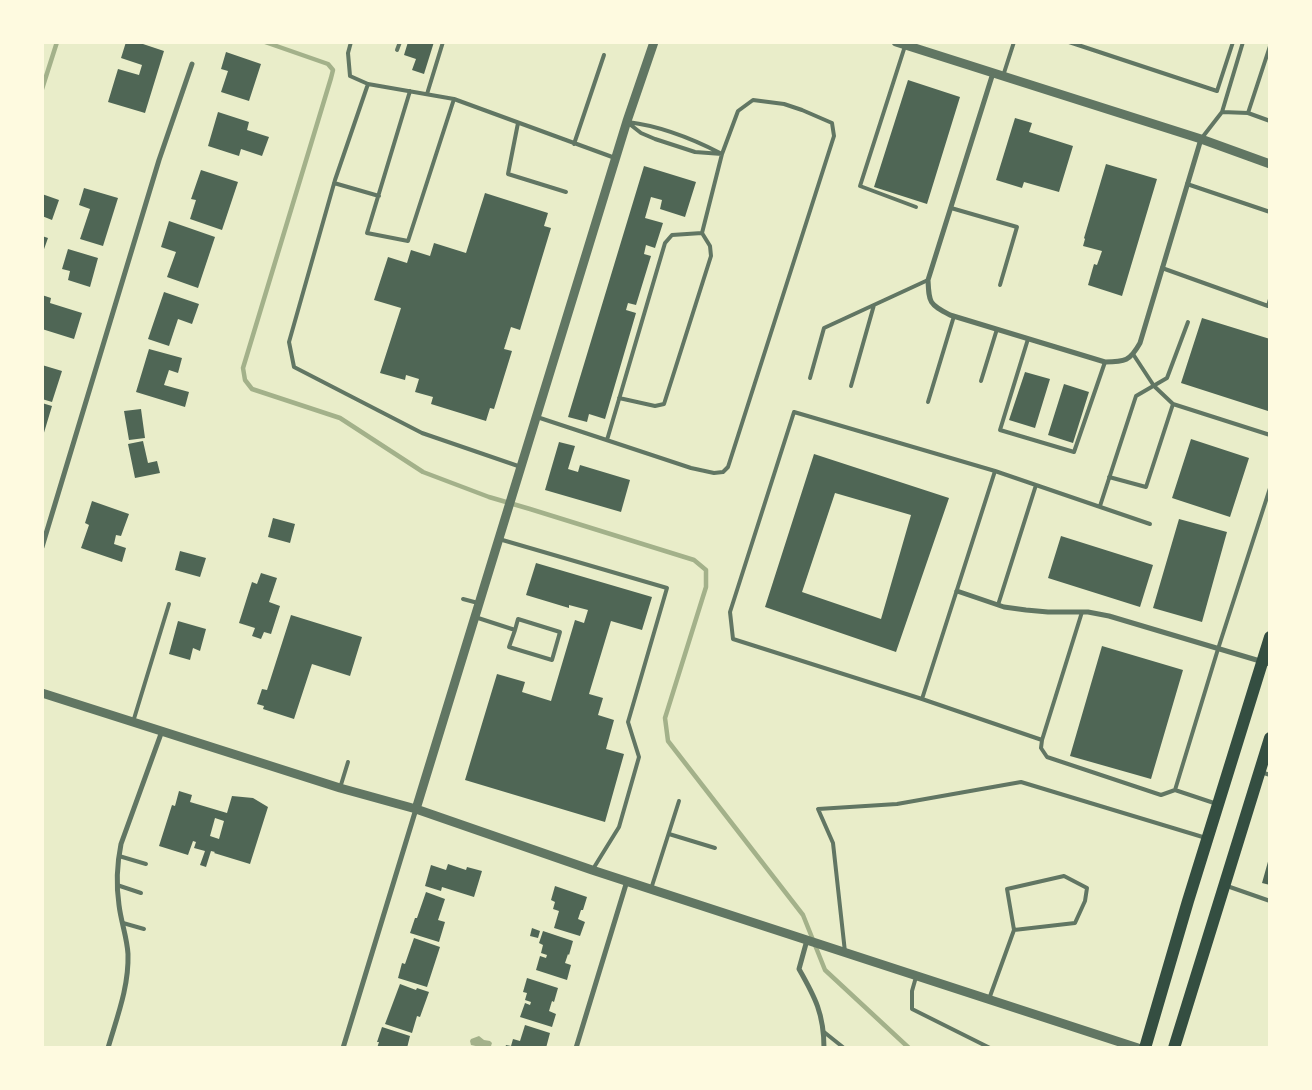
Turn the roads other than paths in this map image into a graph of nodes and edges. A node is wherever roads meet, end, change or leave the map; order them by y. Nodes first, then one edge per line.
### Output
1 (351, 42) edge
2 (400, 42) edge
3 (444, 42) edge
4 (654, 42) edge
5 (1014, 42) edge
6 (1070, 42) edge
7 (1233, 42) edge
8 (1243, 42) edge
9 (901, 44) edge
10 (1270, 46) edge
11 (397, 50) dead end
12 (604, 54) dead end
13 (192, 64) dead end
14 (993, 73) junction
15 (1003, 76) junction
16 (368, 84) junction
17 (410, 91) junction
18 (427, 94) junction
19 (454, 99) junction
20 (1222, 112) junction
21 (1248, 113) junction
22 (627, 121) junction
23 (1270, 121) edge
24 (518, 123) junction
25 (687, 138) junction
26 (1201, 139) junction
27 (574, 144) junction
28 (683, 148) junction
29 (722, 154) junction
30 (616, 158) junction
31 (1270, 164) edge
32 (334, 183) junction
33 (1187, 184) junction
34 (566, 192) dead end
35 (379, 196) junction
36 (916, 207) dead end
37 (951, 208) junction
38 (1270, 212) edge
39 (702, 233) junction
40 (1162, 268) junction
41 (928, 280) junction
42 (1000, 285) dead end
43 (1270, 299) edge
44 (874, 305) junction
45 (954, 316) junction
46 (1188, 322) dead end
47 (997, 329) junction
48 (1028, 339) junction
49 (1133, 354) junction
50 (1105, 362) junction
51 (810, 378) dead end
52 (981, 381) dead end
53 (850, 386) dead end
54 (1154, 386) junction
55 (619, 398) junction
56 (928, 402) dead end
57 (1173, 404) junction
58 (537, 417) junction
59 (1270, 435) edge
60 (607, 440) junction
61 (521, 467) junction
62 (995, 471) junction
63 (1109, 476) junction
64 (1036, 485) junction
65 (1270, 488) edge
66 (1100, 506) junction
67 (1150, 524) dead end
68 (499, 539) junction
69 (42, 547) edge
70 (957, 590) junction
71 (463, 599) dead end
72 (170, 604) dead end
73 (479, 604) junction
74 (998, 604) junction
75 (1082, 612) junction
76 (475, 617) junction
77 (515, 630) junction
78 (1270, 637) edge
79 (1218, 649) junction
80 (1266, 663) edge
81 (42, 692) edge
82 (922, 699) junction
83 (133, 722) junction
84 (162, 731) junction
85 (1270, 738) edge
86 (1042, 740) junction
87 (348, 762) dead end
88 (1264, 773) edge
89 (340, 788) junction
90 (1175, 790) junction
91 (679, 801) dead end
92 (1218, 805) junction
93 (416, 809) junction
94 (668, 834) junction
95 (1208, 838) junction
96 (715, 848) dead end
97 (119, 856) junction
98 (146, 864) dead end
99 (592, 870) junction
100 (627, 882) junction
101 (117, 885) junction
102 (1225, 886) junction
103 (652, 889) junction
104 (141, 893) dead end
105 (1270, 901) edge
106 (123, 923) junction
107 (144, 930) dead end
108 (1014, 930) junction
109 (806, 940) junction
110 (845, 952) junction
111 (917, 975) junction
112 (989, 999) junction
113 (824, 1032) junction
114 (108, 1048) edge
115 (343, 1048) edge
116 (576, 1048) edge
117 (824, 1048) edge
118 (844, 1048) edge
119 (990, 1048) edge
120 (1138, 1048) edge
121 (1145, 1048) edge
122 (1174, 1048) edge

1 - 16 lane
2 - 11 lane
3 - 18 lane
4 - 22 street
5 - 15 lane
6 - 7 lane
8 - 20 lane
9 - 14 street
9 - 36 lane
10 - 21 lane
12 - 27 lane
13 - 69 street
14 - 15 street
14 - 37 street
15 - 26 street
16 - 17 lane
16 - 32 lane
17 - 18 lane
17 - 35 lane
18 - 19 lane
19 - 24 lane
19 - 35 lane
20 - 21 lane
20 - 26 lane
21 - 23 lane
22 - 25 lane
22 - 28 lane
22 - 30 street
24 - 27 lane
24 - 34 lane
25 - 28 lane
25 - 29 lane
26 - 31 street
26 - 33 street
27 - 30 lane
28 - 29 lane
29 - 39 lane
29 - 60 lane
30 - 58 street
32 - 35 lane
32 - 61 lane
33 - 38 lane
33 - 40 street
37 - 41 street
37 - 42 lane
39 - 55 lane
39 - 55 lane
40 - 43 lane
40 - 49 street
41 - 44 lane
41 - 45 street
44 - 51 lane
44 - 53 lane
45 - 47 street
45 - 56 lane
46 - 54 lane
47 - 48 street
47 - 52 lane
48 - 50 street
48 - 50 lane
49 - 50 street
49 - 54 lane
54 - 57 lane
54 - 63 lane
55 - 60 lane
57 - 59 lane
57 - 63 lane
58 - 60 lane
58 - 61 street
61 - 68 street
62 - 64 lane
62 - 70 lane
62 - 82 lane
63 - 66 lane
64 - 66 lane
64 - 74 lane
65 - 79 lane
66 - 67 lane
68 - 73 street
68 - 99 lane
70 - 74 street
70 - 82 lane
71 - 73 lane
72 - 83 lane
73 - 76 street
74 - 75 street
75 - 79 street
75 - 86 lane
76 - 77 lane
76 - 93 street
77 - 77 lane
78 - 80 main road
79 - 80 street
79 - 90 lane
80 - 92 main road
81 - 83 street
82 - 86 lane
83 - 84 street
84 - 89 street
84 - 97 street
85 - 88 main road
86 - 90 lane
87 - 89 lane
88 - 102 main road
89 - 93 street
90 - 92 lane
91 - 94 lane
92 - 95 main road
93 - 99 street
93 - 115 street
94 - 96 lane
94 - 103 lane
95 - 110 lane
95 - 121 main road
97 - 98 lane
97 - 101 street
99 - 100 street
100 - 103 street
100 - 116 street
101 - 104 lane
101 - 106 street
102 - 105 lane
102 - 122 main road
103 - 109 street
106 - 107 lane
106 - 114 street
108 - 108 lane
108 - 112 lane
109 - 110 street
109 - 113 street
110 - 111 street
111 - 112 street
111 - 119 lane
112 - 120 street
113 - 117 street
113 - 118 lane

